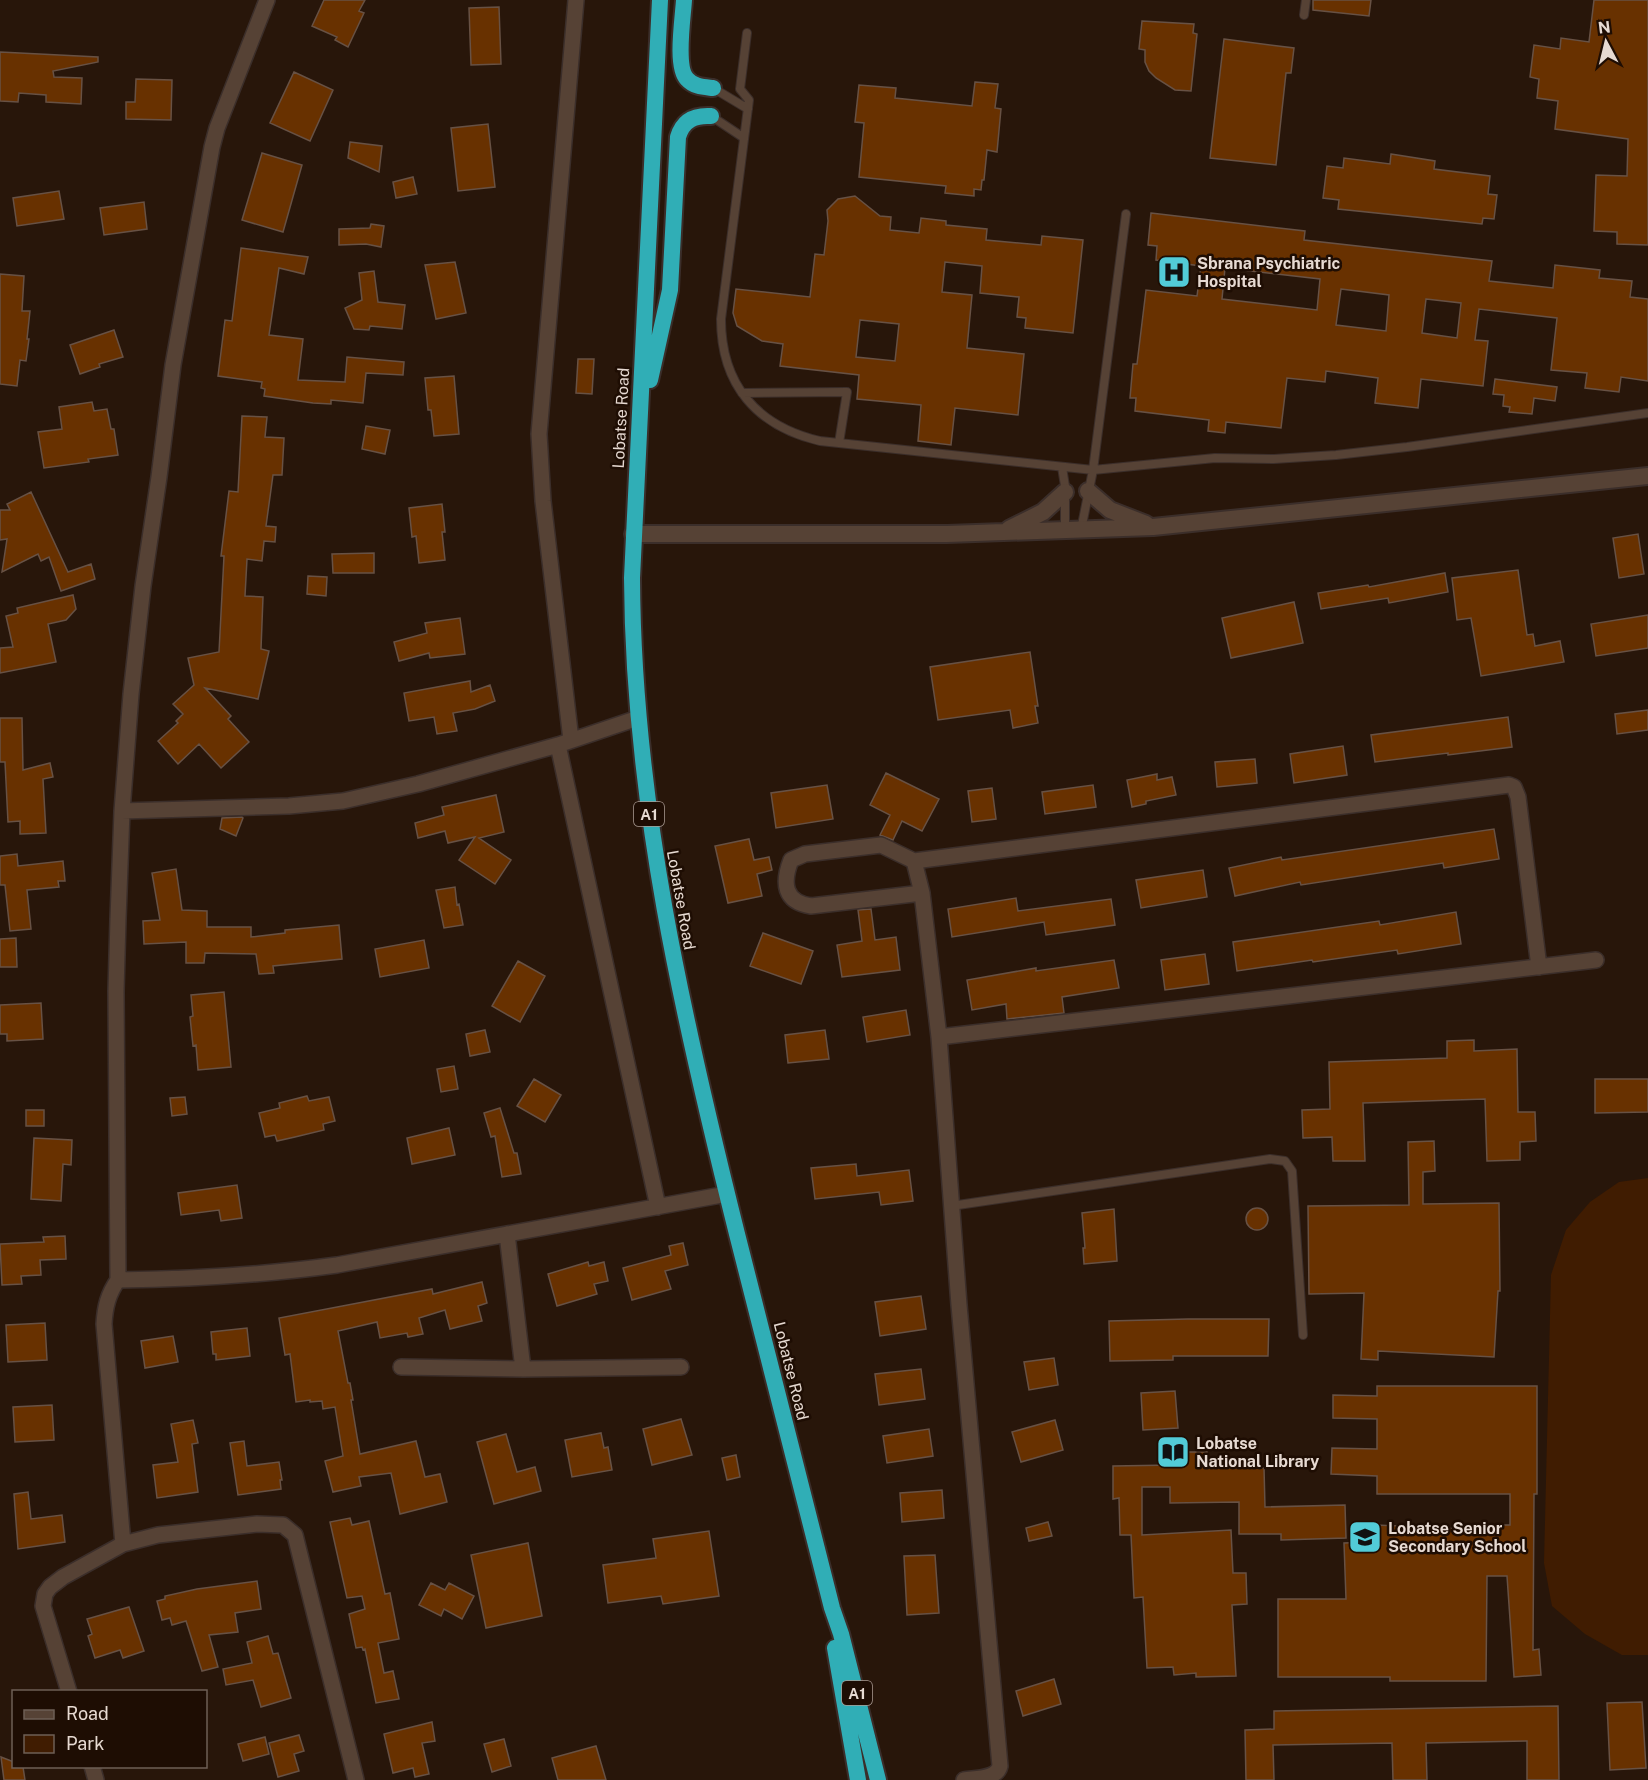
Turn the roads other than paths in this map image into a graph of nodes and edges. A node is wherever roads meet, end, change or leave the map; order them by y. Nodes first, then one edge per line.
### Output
1 (267, 0) edge
2 (576, 0) edge
3 (660, 0) edge
4 (684, 0) edge
5 (1306, 0) edge
6 (1304, 15) dead end
7 (747, 33) dead end
8 (713, 88) joint
9 (748, 109) junction
10 (711, 117) joint
11 (744, 138) junction
12 (1126, 214) dead end
13 (742, 393) junction
14 (1648, 413) edge
15 (639, 428) junction
16 (838, 443) junction
17 (1062, 467) junction
18 (1093, 470) junction
19 (1648, 476) edge
20 (1088, 491) junction
21 (1065, 492) junction
22 (1153, 526) junction
23 (1073, 531) junction
24 (1000, 533) junction
25 (633, 534) junction
26 (638, 718) junction
27 (564, 742) junction
28 (122, 810) junction
29 (914, 861) junction
30 (922, 893) junction
31 (1596, 960) dead end
32 (1539, 967) junction
33 (939, 1037) junction
34 (727, 1194) junction
35 (951, 1206) junction
36 (658, 1207) junction
37 (507, 1234) junction
38 (118, 1280) junction
39 (1303, 1335) dead end
40 (401, 1367) dead end
41 (681, 1367) dead end
42 (523, 1369) junction
43 (123, 1544) junction
44 (832, 1608) junction
45 (68, 1690) edge
46 (356, 1780) edge
47 (858, 1780) edge
48 (878, 1780) edge
49 (964, 1780) edge

1 - 28 street
2 - 27 street
3 - 15 highway, Lobatse Road / A1
4 - 8 highway
5 - 6 lane
7 - 9 lane
8 - 9 lane
9 - 11 lane
10 - 11 lane
10 - 15 highway
11 - 13 lane
12 - 18 lane
13 - 16 lane
13 - 16 lane
14 - 18 lane
15 - 25 highway, Lobatse Road / A1
16 - 17 lane
17 - 18 lane
17 - 21 lane
18 - 20 lane
19 - 22 street
20 - 22 street
20 - 23 lane
21 - 23 lane
21 - 24 street
22 - 23 street
23 - 24 street
24 - 25 street
25 - 26 highway, Lobatse Road / A1
26 - 27 street
26 - 34 highway, Lobatse Road / A1
27 - 28 street
27 - 36 street
28 - 38 street
29 - 30 street
29 - 30 street
29 - 32 street
30 - 33 street
31 - 32 street
32 - 33 street
33 - 35 street
34 - 36 street
34 - 44 highway, Lobatse Road / A1
35 - 39 lane
35 - 49 street
36 - 37 street
37 - 38 street
37 - 42 street
38 - 43 street
40 - 42 street
41 - 42 street
43 - 45 street
43 - 46 street
44 - 47 highway, Lobatse Road / A1
44 - 48 highway, Lobatse Road / A1

